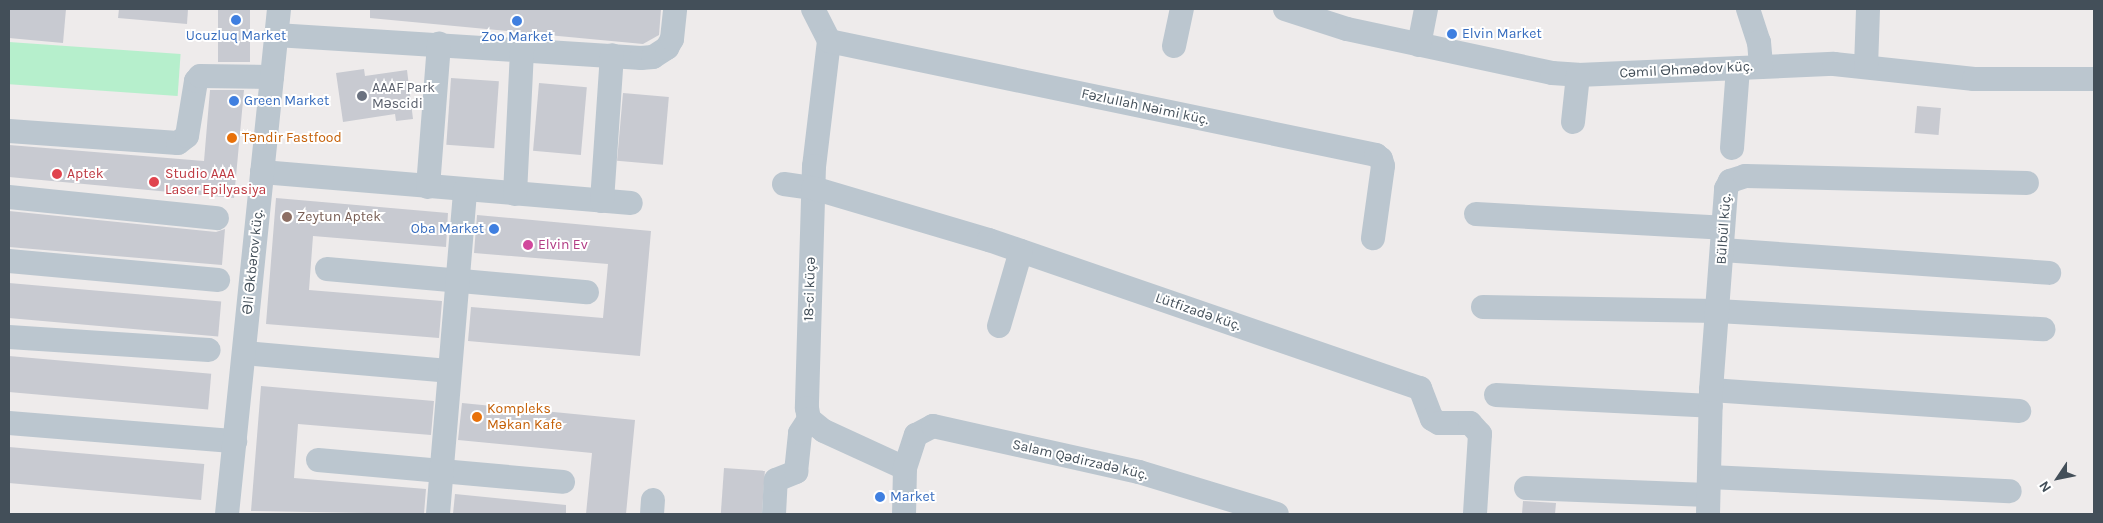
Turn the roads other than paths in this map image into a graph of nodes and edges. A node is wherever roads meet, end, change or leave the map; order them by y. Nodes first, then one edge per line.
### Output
1 (279, 9) edge
2 (675, 9) edge
3 (813, 9) edge
4 (1182, 9) edge
5 (1285, 9) edge
6 (1426, 9) edge
7 (1748, 9) edge
8 (1868, 9) edge
9 (1334, 17) edge
10 (276, 35) junction
11 (829, 41) junction
12 (439, 43) junction
13 (1419, 45) junction
14 (1174, 46) dead end
15 (522, 49) junction
16 (612, 56) junction
17 (1750, 67) junction
18 (1866, 67) junction
19 (1578, 75) junction
20 (272, 77) junction
21 (2094, 79) edge
22 (1573, 122) dead end
23 (9, 131) edge
24 (1732, 148) dead end
25 (262, 172) junction
26 (2027, 183) dead end
27 (784, 184) dead end
28 (428, 187) junction
29 (813, 188) junction
30 (465, 190) junction
31 (515, 194) junction
32 (9, 196) edge
33 (602, 201) junction
34 (631, 204) dead end
35 (1476, 214) dead end
36 (217, 218) dead end
37 (1373, 238) dead end
38 (1723, 239) junction
39 (1021, 251) junction
40 (9, 261) edge
41 (327, 269) dead end
42 (2049, 273) dead end
43 (218, 280) dead end
44 (457, 280) junction
45 (587, 292) dead end
46 (1483, 307) dead end
47 (1717, 312) junction
48 (999, 326) dead end
49 (2044, 329) dead end
50 (9, 337) edge
51 (209, 350) dead end
52 (244, 353) junction
53 (448, 371) junction
54 (1496, 395) dead end
55 (1711, 398) junction
56 (2019, 411) dead end
57 (809, 419) junction
58 (9, 423) edge
59 (235, 440) junction
60 (318, 460) dead end
61 (905, 468) junction
62 (441, 471) junction
63 (563, 482) dead end
64 (1526, 488) dead end
65 (2010, 491) dead end
66 (1708, 495) edge
67 (226, 514) edge
68 (438, 514) edge
69 (774, 514) edge
70 (904, 514) edge
71 (1277, 514) edge
72 (1475, 514) edge

1 - 10 street, Əli Əkbərov küç.
2 - 16 street
3 - 11 street
4 - 14 street
5 - 9 street, Cəmil Əhmədov küç.
6 - 13 street
7 - 17 street
8 - 18 street
9 - 13 street, Cəmil Əhmədov küç.
10 - 12 street
10 - 20 street, Əli Əkbərov küç.
11 - 29 street, 18-ci küçə
11 - 37 street, Fəzlullah Nəimi küç.
12 - 15 street
12 - 28 street
13 - 19 street, Cəmil Əhmədov küç.
15 - 16 street
15 - 31 street
16 - 33 street
17 - 18 street, Cəmil Əhmədov küç.
17 - 19 street, Cəmil Əhmədov küç.
17 - 24 street
18 - 21 street, Cəmil Əhmədov küç.
19 - 22 street
20 - 23 street
20 - 25 street, Əli Əkbərov küç.
25 - 28 street
25 - 52 street, Əli Əkbərov küç.
26 - 38 street, Bülbül küç.
27 - 29 street, Lütfizadə küç.
28 - 30 street
29 - 39 street, Lütfizadə küç.
29 - 57 street, 18-ci küçə
30 - 31 street
30 - 44 street
31 - 33 street
32 - 36 street
33 - 34 street
35 - 38 street
38 - 42 street
38 - 47 street, Bülbül küç.
39 - 48 street
39 - 72 street, Lütfizadə küç.
40 - 43 street
41 - 44 street
44 - 45 street
44 - 53 street
46 - 47 street
47 - 49 street
47 - 55 street, Bülbül küç.
50 - 51 street
52 - 53 street
52 - 59 street, Əli Əkbərov küç.
53 - 62 street
54 - 55 street
55 - 56 street
55 - 66 street, Bülbül küç.
57 - 61 street
57 - 69 street
58 - 59 street
59 - 67 street, Əli Əkbərov küç.
60 - 62 street
61 - 70 street
61 - 71 street, Salam Qədirzadə küç.
62 - 63 street
62 - 68 street
64 - 66 street
65 - 66 street

